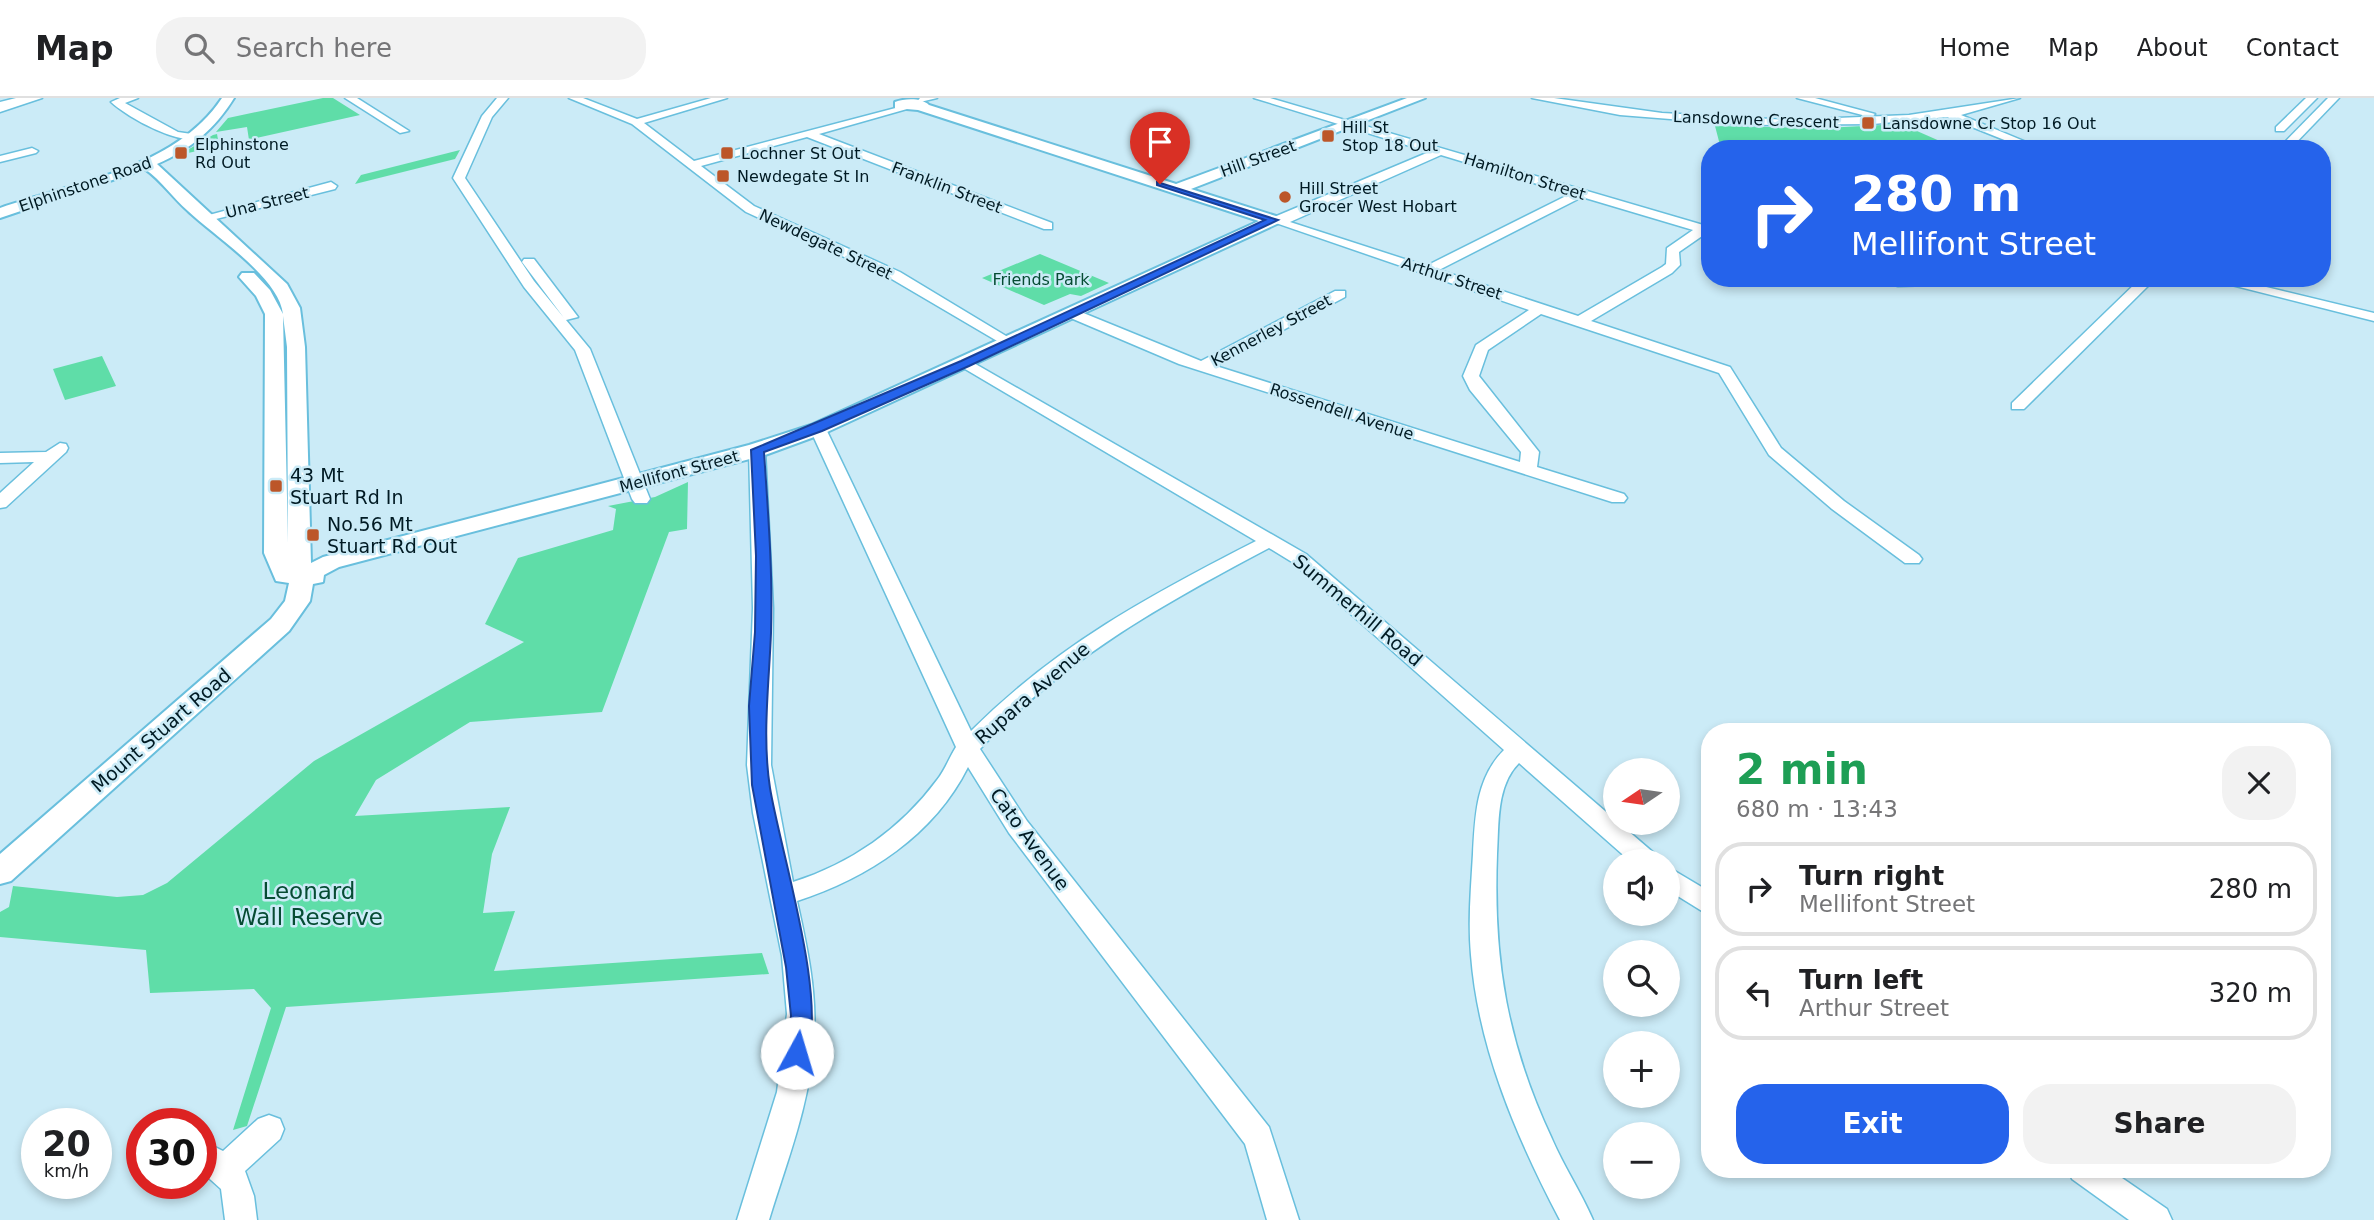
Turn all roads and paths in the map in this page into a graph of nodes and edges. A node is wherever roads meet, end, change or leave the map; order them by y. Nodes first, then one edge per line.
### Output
1 (34, 98) edge
2 (133, 98) edge
3 (228, 98) edge
4 (350, 98) edge
5 (503, 98) edge
6 (574, 98) edge
7 (722, 98) edge
8 (1259, 98) edge
9 (1419, 98) edge
10 (1537, 98) edge
11 (1802, 98) edge
12 (2015, 98) edge
13 (2312, 98) edge
14 (2334, 98) edge
15 (901, 102) edge
16 (924, 102) edge
17 (0, 107) edge
18 (1949, 114) junction
19 (1892, 119) junction
20 (636, 122) junction
21 (1351, 124) junction
22 (2280, 130) dead end
23 (404, 131) dead end
24 (807, 133) junction
25 (200, 136) junction
26 (2015, 140) edge
27 (2292, 140) edge
28 (1443, 150) junction
29 (32, 151) dead end
30 (0, 159) edge
31 (146, 163) junction
32 (693, 165) junction
33 (331, 186) dead end
34 (1176, 189) junction
35 (1581, 193) junction
36 (0, 213) edge
37 (204, 218) junction
38 (1276, 221) junction
39 (1048, 226) dead end
40 (1701, 229) edge
41 (1701, 233) edge
42 (1429, 270) junction
43 (2139, 287) edge
44 (2249, 287) edge
45 (1340, 294) dead end
46 (1542, 307) junction
47 (1071, 313) junction
48 (2374, 317) edge
49 (1582, 320) junction
50 (1009, 342) junction
51 (965, 363) junction
52 (1202, 367) junction
53 (2018, 406) dead end
54 (818, 429) junction
55 (757, 450) junction
56 (0, 458) edge
57 (1528, 470) junction
58 (638, 490) junction
59 (1618, 498) dead end
60 (0, 503) edge
61 (1271, 540) junction
62 (380, 551) junction
63 (1912, 559) dead end
64 (347, 567) junction
65 (301, 577) junction
66 (294, 610) junction
67 (968, 748) junction
68 (1517, 751) junction
69 (1632, 849) edge
70 (0, 872) edge
71 (1680, 885) edge
72 (784, 895) junction
73 (1701, 900) edge
74 (269, 1129) dead end
75 (217, 1159) edge
76 (217, 1164) edge
77 (2096, 1178) edge
78 (241, 1220) edge
79 (753, 1220) edge
80 (1283, 1220) edge
81 (1577, 1220) edge
82 (2156, 1220) edge

1 - 17 main road
2 - 25 street
3 - 25 street, Elphinstone Road
4 - 23 street
5 - 58 street
6 - 20 street, Newdegate Street
7 - 20 street
8 - 21 street, Hamilton Street
9 - 21 street, Hill Street
10 - 19 street, Lansdowne Crescent
11 - 19 street
12 - 18 street, Lansdowne Crescent
13 - 22 street
14 - 27 street
15 - 16 street
15 - 24 street
16 - 34 street, Arthur Street
18 - 19 street, Lansdowne Crescent
18 - 26 street
20 - 32 street, Newdegate Street
21 - 28 street, Hamilton Street
21 - 34 street, Hill Street
24 - 32 street
24 - 39 street, Franklin Street
25 - 31 street, Elphinstone Road
28 - 35 street, Hamilton Street
28 - 38 street
29 - 30 street
31 - 36 street, Elphinstone Road
31 - 37 street
32 - 50 street, Newdegate Street
33 - 37 street, Una Street
34 - 38 street, Arthur Street
35 - 40 street, Hamilton Street
35 - 42 street
37 - 65 street
38 - 42 street, Arthur Street
38 - 47 street, Mellifont Street
41 - 49 street
42 - 46 street, Arthur Street
43 - 53 street
44 - 48 street
45 - 52 street, Kennerley Street
46 - 49 street, Arthur Street
46 - 57 street
47 - 50 street, Mellifont Street
47 - 52 street, Rossendell Avenue
49 - 63 street, Arthur Street
50 - 51 street, Mellifont Street
51 - 54 street, Mellifont Street
51 - 61 street, Summerhill Road
52 - 57 street, Rossendell Avenue
54 - 55 street, Mellifont Street
54 - 67 street, Cato Avenue
55 - 58 street, Mellifont Street
55 - 72 street
56 - 60 street
57 - 59 street, Rossendell Avenue
58 - 62 street, Mellifont Street
61 - 67 street, Rupara Avenue
61 - 68 street, Summerhill Road
62 - 64 street, Mellifont Street
62 - 65 street, Mellifont Street
64 - 65 street, Mellifont Street
64 - 66 street, Mellifont Street
65 - 66 street
66 - 70 street, Mount Stuart Road
67 - 72 street, Rupara Avenue
67 - 80 street, Cato Avenue
68 - 69 street, Summerhill Road
68 - 81 street
71 - 73 street
72 - 79 street
74 - 75 street
76 - 78 street
77 - 82 street

